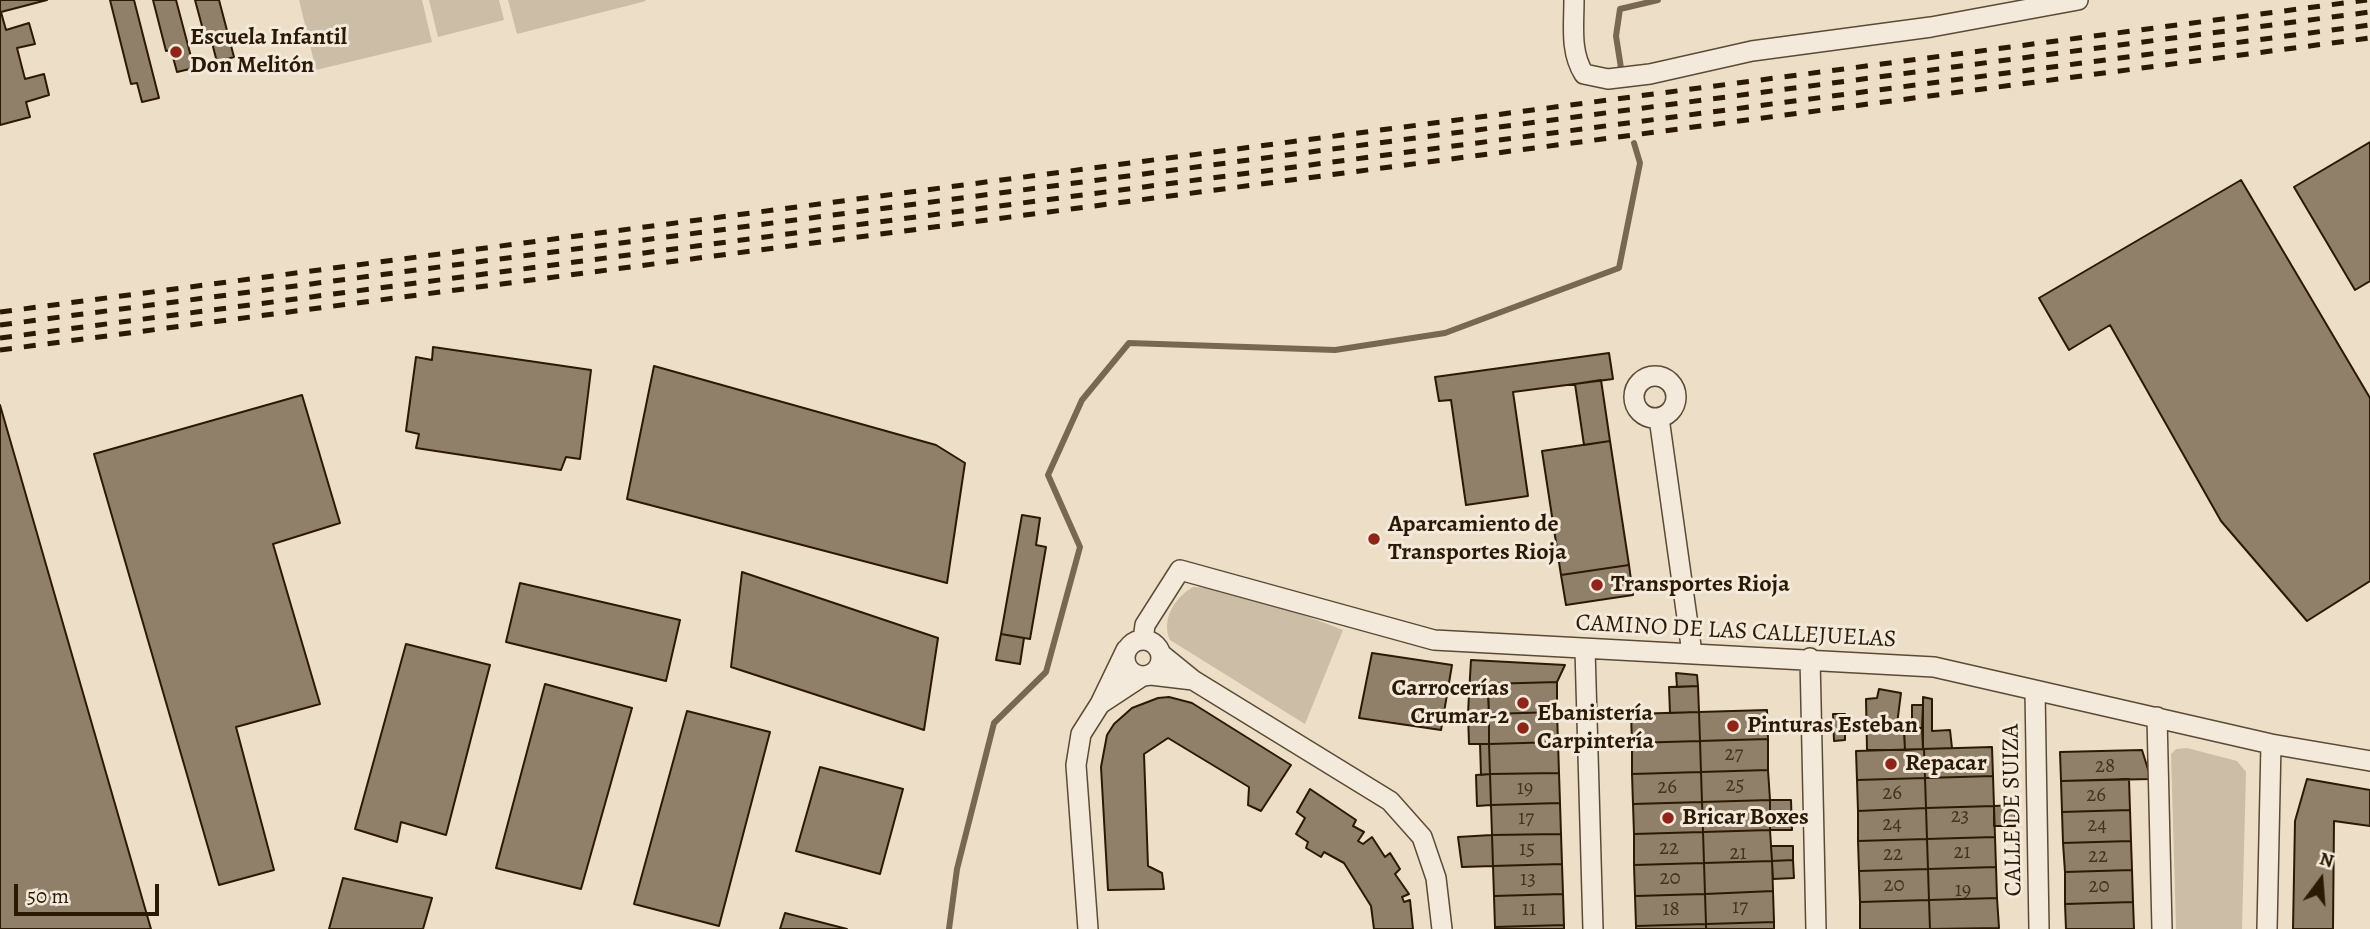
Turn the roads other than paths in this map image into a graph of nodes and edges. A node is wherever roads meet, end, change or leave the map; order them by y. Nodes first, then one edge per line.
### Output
1 (1574, 0) edge
2 (2078, 0) edge
3 (1659, 418) dead end
4 (1135, 645) junction
5 (1585, 649) junction
6 (1692, 653) junction
7 (1161, 654) junction
8 (1810, 658) junction
9 (1146, 676) junction
10 (1193, 680) junction
11 (2035, 691) junction
12 (1100, 704) junction
13 (2157, 717) junction
14 (2271, 744) junction
15 (2370, 761) edge
16 (1088, 929) edge
17 (1443, 929) edge
18 (1593, 929) edge
19 (1816, 929) edge
20 (2039, 929) edge
21 (2162, 929) edge
22 (2267, 929) edge

1 - 2 street
3 - 6 street
4 - 5 street, CAMINO DE LAS CALLEJUELAS
4 - 7 street
4 - 9 street
4 - 12 street
5 - 6 street, CAMINO DE LAS CALLEJUELAS
5 - 18 street
6 - 8 street, CAMINO DE LAS CALLEJUELAS
7 - 9 street
7 - 10 street
8 - 11 street, CAMINO DE LAS CALLEJUELAS
8 - 19 street
9 - 10 street
9 - 12 street
10 - 17 street
11 - 13 street, CAMINO DE LAS CALLEJUELAS
11 - 20 street, CALLE DE SUIZA
12 - 16 street
13 - 14 street, CAMINO DE LAS CALLEJUELAS
13 - 21 street
14 - 15 street, CAMINO DE LAS CALLEJUELAS
14 - 22 street

